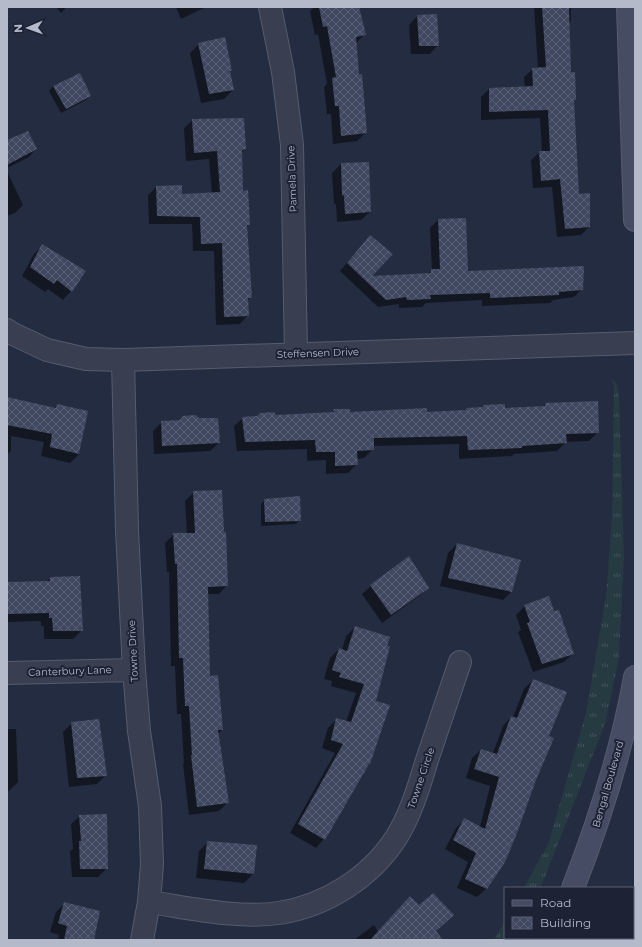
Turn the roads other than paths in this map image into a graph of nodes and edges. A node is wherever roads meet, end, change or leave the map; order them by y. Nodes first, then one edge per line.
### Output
1 (270, 7) edge
2 (630, 17) edge
3 (635, 220) edge
4 (7, 330) edge
5 (635, 343) edge
6 (296, 354) junction
7 (123, 360) junction
8 (460, 662) dead end
9 (134, 670) junction
10 (7, 673) edge
11 (635, 677) edge
12 (573, 887) edge
13 (150, 902) junction
14 (142, 940) edge

1 - 6 street, Pamela Drive
2 - 3 main road
4 - 7 street, Steffensen Drive
5 - 6 street, Steffensen Drive
6 - 7 street, Steffensen Drive
7 - 9 street, Towne Drive
8 - 13 street, Towne Circle
9 - 10 street, Canterbury Lane
9 - 13 street, Towne Drive
11 - 12 main road, Bengal Boulevard
13 - 14 street, Towne Drive

